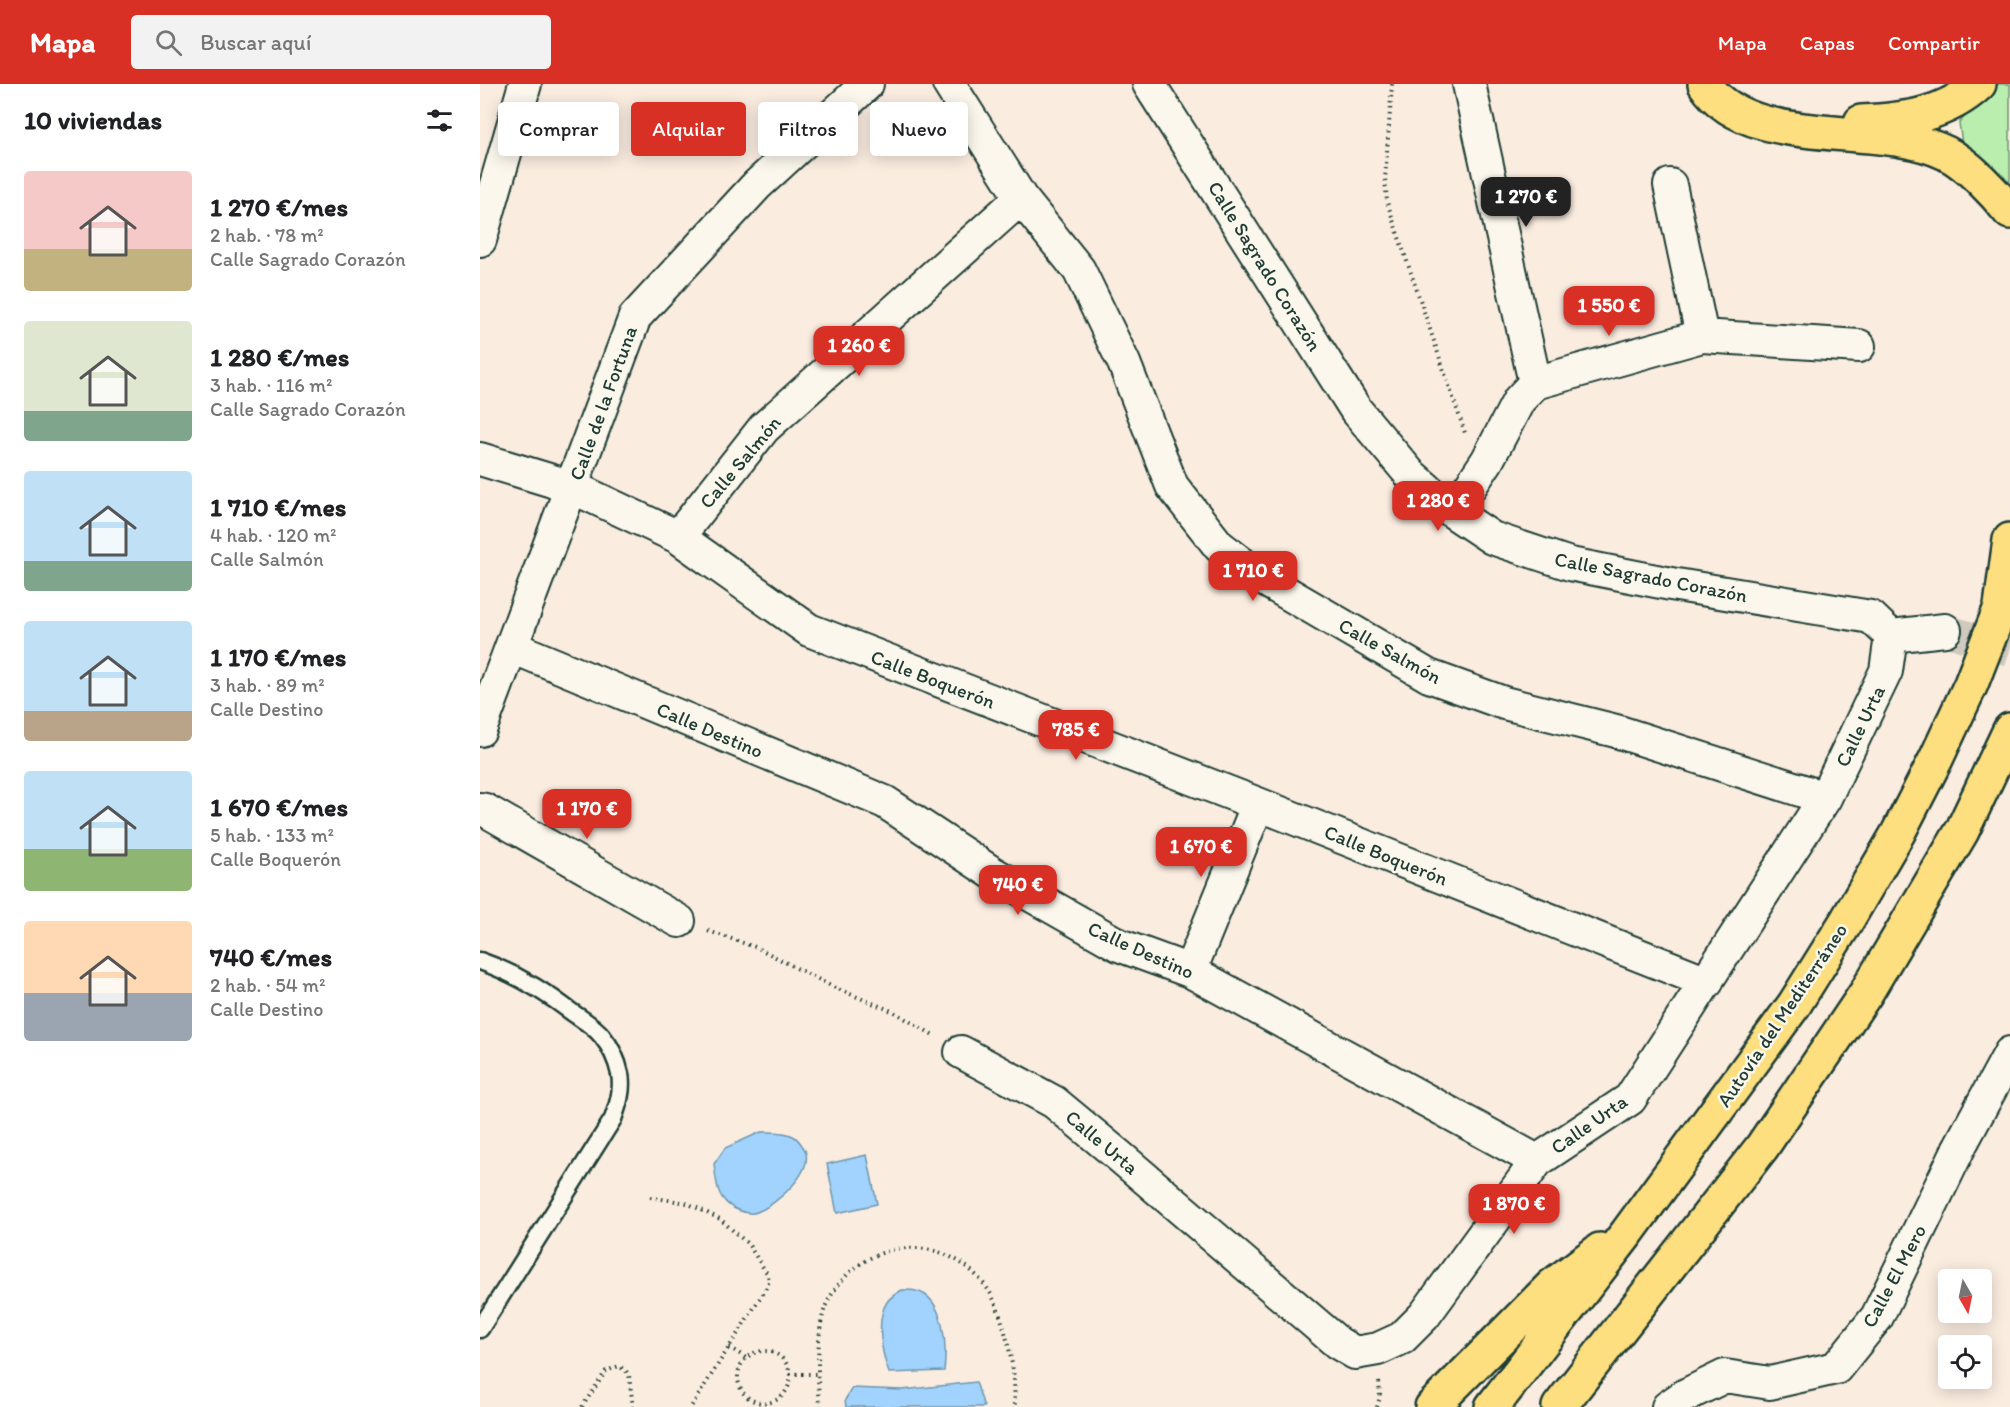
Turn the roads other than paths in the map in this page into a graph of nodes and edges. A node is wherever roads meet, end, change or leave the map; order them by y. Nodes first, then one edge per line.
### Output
1 (525, 84) edge
2 (867, 84) edge
3 (949, 84) edge
4 (1150, 84) edge
5 (1469, 84) edge
6 (1706, 84) edge
7 (1979, 84) edge
8 (1781, 125) junction
9 (1670, 185) dead end
10 (1020, 198) junction
11 (2010, 212) edge
12 (480, 240) edge
13 (1702, 336) junction
14 (1859, 346) dead end
15 (1535, 384) junction
16 (480, 459) edge
17 (572, 487) junction
18 (1453, 512) junction
19 (678, 537) junction
20 (2010, 540) edge
21 (2005, 598) edge
22 (1945, 630) tunnel mouth
23 (1891, 636) junction
24 (512, 647) junction
25 (480, 730) edge
26 (2010, 730) edge
27 (1825, 798) junction
28 (1258, 804) junction
29 (480, 809) edge
30 (679, 921) road end
31 (480, 961) edge
32 (1191, 971) junction
33 (1707, 982) junction
34 (961, 1052) road end
35 (2010, 1053) edge
36 (1537, 1161) junction
37 (1627, 1233) junction
38 (480, 1329) edge
39 (1432, 1407) edge
40 (1492, 1407) edge
41 (1559, 1407) edge
42 (1668, 1407) edge

1 - 12 street
2 - 17 street, Calle de la Fortuna
3 - 10 street, Calle Salmón
4 - 18 street, Calle Sagrado Corazón
5 - 15 street
6 - 8 highway
7 - 8 highway
8 - 11 highway
9 - 13 street
10 - 19 street, Calle Salmón
10 - 27 street, Calle Salmón
13 - 14 street
13 - 15 street
15 - 18 street
16 - 17 street, Calle Boquerón
17 - 19 street, Calle Boquerón
17 - 24 street, Calle de la Fortuna
18 - 23 street, Calle Sagrado Corazón
19 - 28 street, Calle Boquerón
20 - 21 highway, Autovía del Mediterráneo
21 - 37 highway, Autovía del Mediterráneo
22 - 23 street
23 - 27 street, Calle Urta
24 - 25 street, Calle de la Fortuna
24 - 32 street, Calle Destino
26 - 41 highway
27 - 33 street, Calle Urta
28 - 32 street
28 - 33 street, Calle Boquerón
29 - 30 street
31 - 38 lane
32 - 36 street, Calle Destino
33 - 36 street, Calle Urta
34 - 36 street, Calle Urta
35 - 42 street, Calle El Mero
37 - 39 highway
37 - 40 highway, Autovía del Mediterráneo

